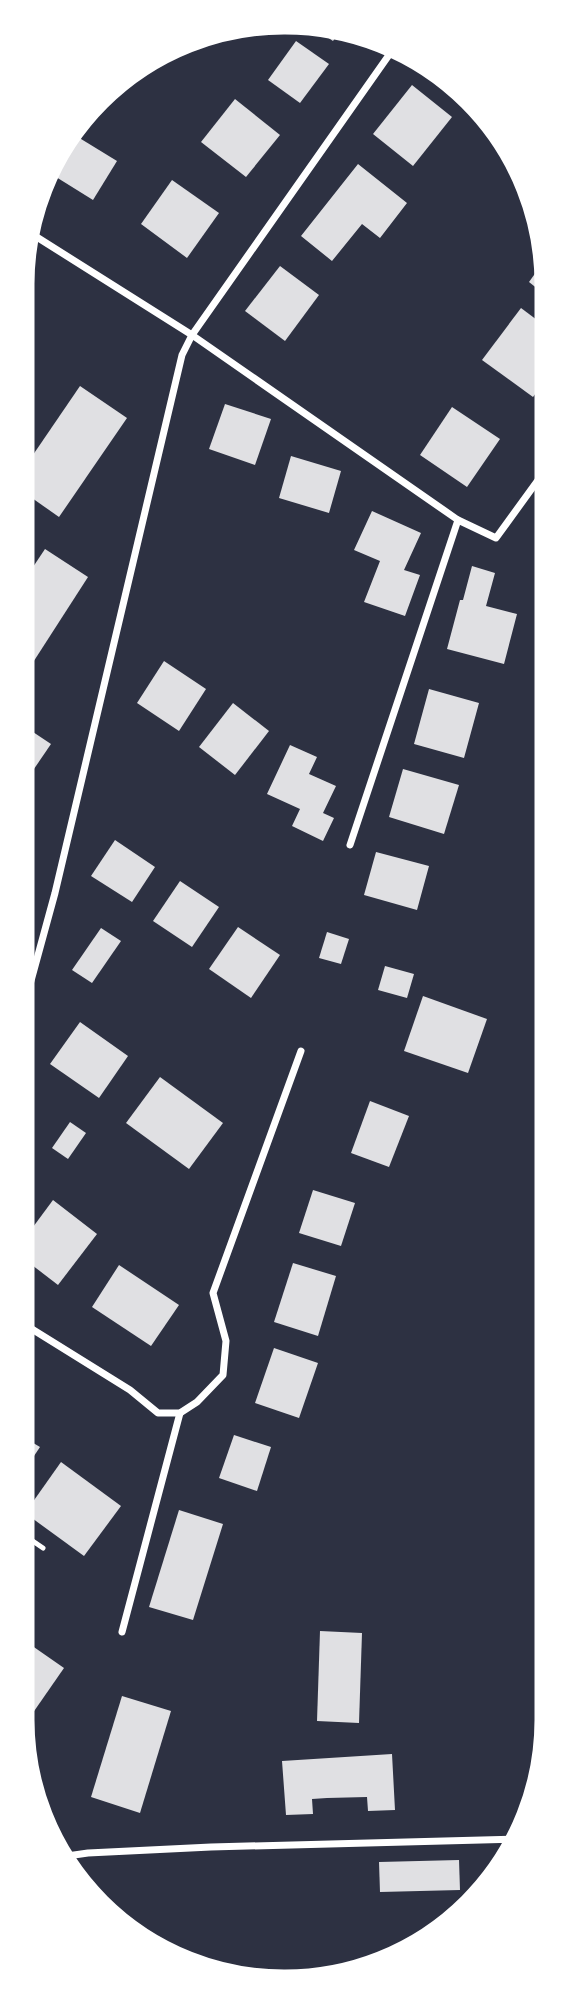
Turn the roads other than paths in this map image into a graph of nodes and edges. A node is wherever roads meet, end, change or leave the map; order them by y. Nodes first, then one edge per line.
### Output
1 (390, 53) edge
2 (35, 236) edge
3 (192, 335) junction
4 (539, 480) edge
5 (458, 520) junction
6 (350, 845) dead end
7 (30, 984) edge
8 (301, 1051) dead end
9 (30, 1328) edge
10 (180, 1413) junction
11 (30, 1539) edge
12 (43, 1548) dead end
13 (122, 1632) dead end
14 (509, 1839) edge
15 (70, 1856) edge

1 - 3 street
2 - 3 street
3 - 5 street
3 - 7 street
4 - 5 street
5 - 6 street
8 - 10 street
9 - 10 street
10 - 13 street
11 - 12 lane
14 - 15 street

